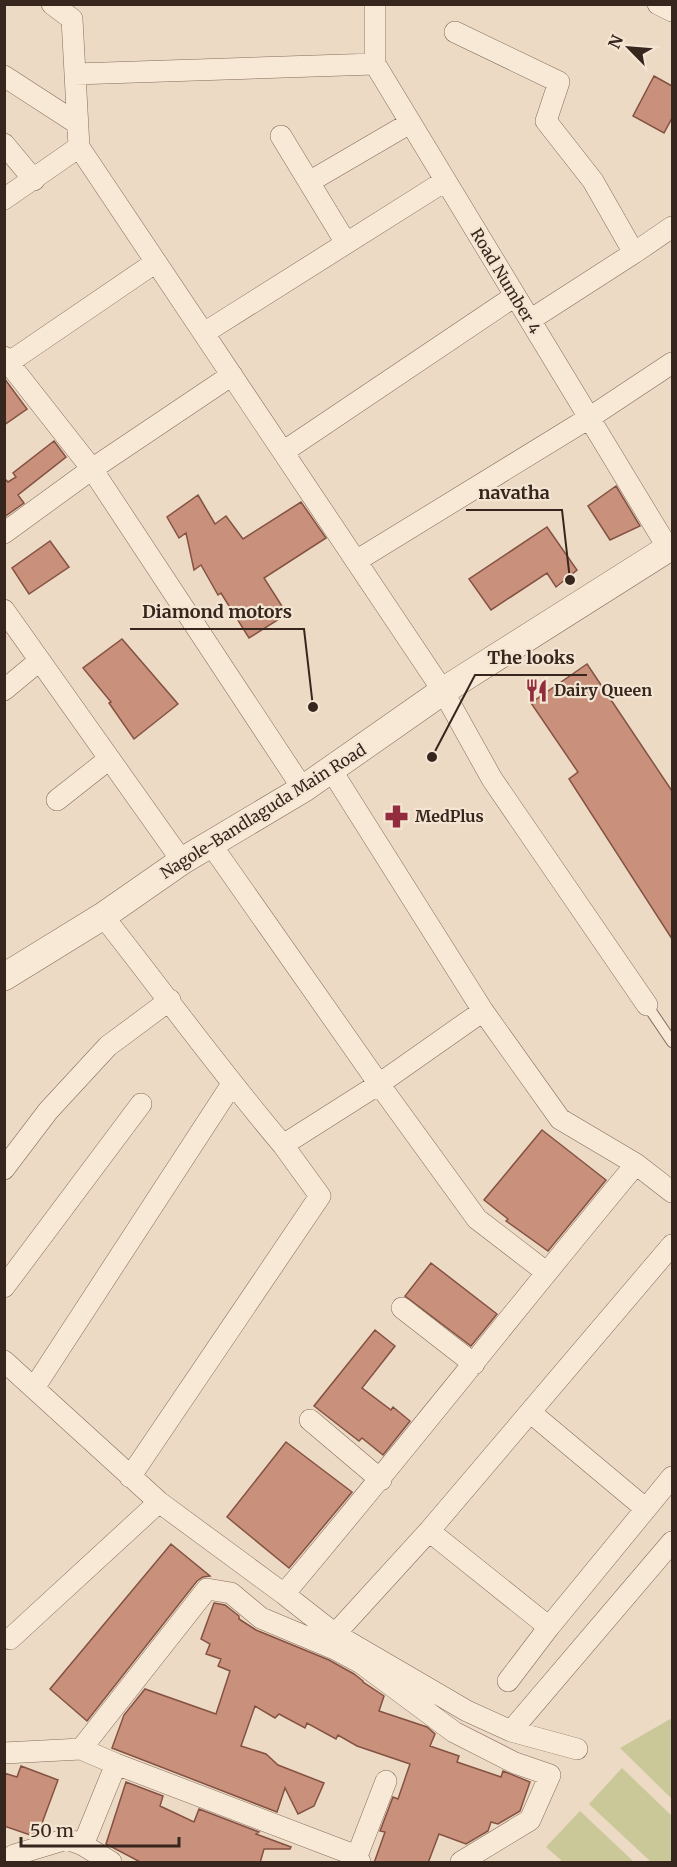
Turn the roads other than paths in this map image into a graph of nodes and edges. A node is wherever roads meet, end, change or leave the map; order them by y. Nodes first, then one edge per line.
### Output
1 (52, 4) edge
2 (375, 4) edge
3 (658, 4) edge
4 (672, 11) edge
5 (455, 32) dead end
6 (375, 64) junction
7 (75, 74) junction
8 (4, 76) edge
9 (410, 123) junction
10 (78, 124) junction
11 (281, 136) dead end
12 (4, 144) edge
13 (79, 147) junction
14 (34, 180) junction
15 (445, 181) junction
16 (309, 182) junction
17 (4, 199) edge
18 (672, 227) edge
19 (346, 243) junction
20 (634, 254) junction
21 (156, 262) junction
22 (515, 296) junction
23 (530, 320) junction
24 (204, 333) junction
25 (6, 360) edge
26 (672, 363) edge
27 (232, 375) junction
28 (589, 418) junction
29 (283, 452) junction
30 (92, 468) junction
31 (4, 533) edge
32 (670, 547) edge
33 (357, 561) junction
34 (4, 610) edge
35 (39, 661) junction
36 (4, 690) edge
37 (443, 691) junction
38 (109, 759) junction
39 (330, 768) junction
40 (303, 789) junction
41 (57, 800) dead end
42 (210, 843) junction
43 (182, 861) junction
44 (103, 916) junction
45 (4, 977) edge
46 (170, 1000) junction
47 (647, 1005) joint
48 (483, 1011) junction
49 (672, 1042) edge
50 (232, 1084) junction
51 (379, 1084) junction
52 (141, 1104) dead end
53 (283, 1145) junction
54 (636, 1164) junction
55 (4, 1169) edge
56 (672, 1192) edge
57 (672, 1245) edge
58 (546, 1272) junction
59 (4, 1287) edge
60 (402, 1308) dead end
61 (4, 1361) edge
62 (474, 1364) junction
63 (34, 1388) junction
64 (530, 1412) junction
65 (310, 1420) dead end
66 (130, 1477) junction
67 (672, 1477) edge
68 (381, 1480) junction
69 (159, 1502) junction
70 (646, 1509) junction
71 (429, 1531) junction
72 (672, 1542) edge
73 (284, 1594) junction
74 (549, 1627) junction
75 (335, 1634) junction
76 (10, 1640) dead end
77 (508, 1681) dead end
78 (511, 1731) junction
79 (81, 1749) junction
80 (577, 1749) dead end
81 (4, 1753) edge
82 (116, 1764) junction
83 (386, 1781) dead end
84 (83, 1845) junction
85 (358, 1859) edge
86 (6, 1863) edge
87 (111, 1863) edge
88 (461, 1863) edge

1 - 7 street
2 - 6 street
3 - 4 street
5 - 20 street
6 - 7 street
6 - 9 street, Road Number 4
7 - 10 street
8 - 10 street
9 - 15 street, Road Number 4
9 - 16 street
10 - 13 street
11 - 16 street
12 - 14 street
13 - 14 street
13 - 21 street
14 - 17 street
15 - 19 street
15 - 22 street, Road Number 4
16 - 19 street
18 - 20 street
19 - 24 street
20 - 23 street
21 - 24 street
21 - 25 street
22 - 23 street, Road Number 4
22 - 29 street
23 - 28 street, Road Number 4
24 - 27 street
25 - 30 street
26 - 28 street
27 - 29 street
27 - 30 street
28 - 32 street, Road Number 4
28 - 33 street
29 - 33 street
30 - 31 street
30 - 40 street
32 - 37 street, Nagole-Bandlaguda Main Road
33 - 37 street
34 - 35 street
35 - 36 street
35 - 38 street
37 - 39 street, Nagole-Bandlaguda Main Road
37 - 47 street
38 - 41 street
38 - 43 street
39 - 40 street, Nagole-Bandlaguda Main Road
39 - 48 street
40 - 42 street, Nagole-Bandlaguda Main Road
42 - 43 street, Nagole-Bandlaguda Main Road
42 - 51 street
43 - 44 street, Nagole-Bandlaguda Main Road
44 - 45 street, Nagole-Bandlaguda Main Road
44 - 46 street
46 - 50 street
46 - 55 street
47 - 49 lane
48 - 51 street
48 - 54 street
50 - 53 street
50 - 63 street
51 - 53 street
51 - 58 street
52 - 59 street
53 - 66 street
54 - 56 street
54 - 58 street
57 - 64 street
58 - 62 street
60 - 62 street
61 - 63 street
62 - 68 street
63 - 66 street
64 - 70 street
64 - 71 street
65 - 68 street
66 - 69 street
67 - 70 street
68 - 73 street
69 - 73 street
69 - 76 street
70 - 74 street
71 - 74 street
71 - 75 street
72 - 78 street
73 - 75 street
74 - 77 street
75 - 78 street
78 - 80 street
79 - 81 street
79 - 82 street
79 - 88 street
82 - 84 street
82 - 85 street
83 - 85 street
84 - 86 street
84 - 87 street

